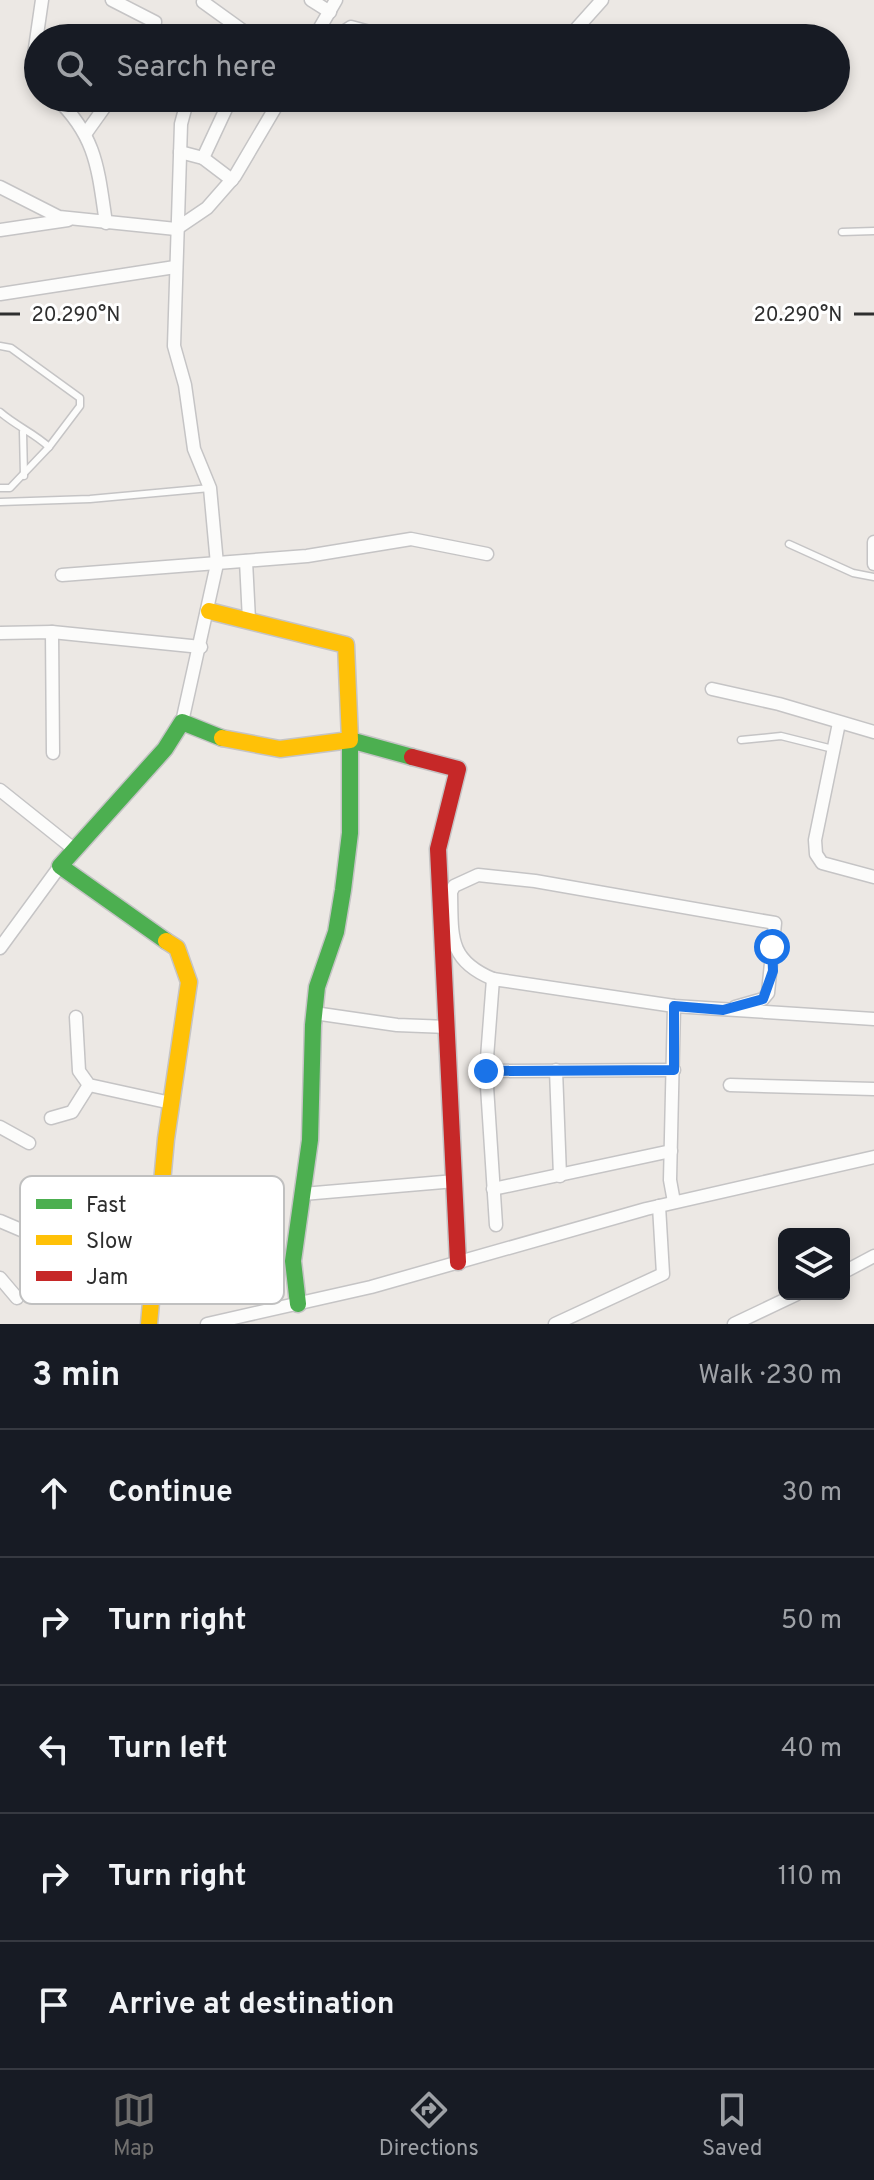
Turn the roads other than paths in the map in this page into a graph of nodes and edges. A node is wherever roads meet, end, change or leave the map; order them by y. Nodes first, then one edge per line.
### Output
1 (42, 0) edge
2 (112, 0) edge
3 (311, 0) edge
4 (602, 0) edge
5 (203, 2) dead end
6 (132, 5) edge
7 (333, 6) edge
8 (39, 24) edge
9 (155, 24) edge
10 (234, 24) edge
11 (322, 24) edge
12 (581, 24) edge
13 (68, 112) edge
14 (101, 112) edge
15 (186, 112) edge
16 (224, 112) edge
17 (273, 112) edge
18 (86, 133) junction
19 (180, 152) junction
20 (203, 158) junction
21 (232, 180) junction
22 (0, 187) edge
23 (72, 219) junction
24 (106, 223) junction
25 (176, 229) junction
26 (0, 230) edge
27 (874, 231) edge
28 (842, 232) dead end
29 (175, 267) junction
30 (0, 294) edge
31 (0, 346) edge
32 (0, 412) edge
33 (23, 432) junction
34 (49, 447) junction
35 (24, 476) junction
36 (0, 488) edge
37 (210, 488) junction
38 (0, 502) edge
39 (874, 542) edge
40 (789, 544) dead end
41 (487, 554) dead end
42 (246, 561) junction
43 (217, 564) junction
44 (874, 564) edge
45 (62, 575) dead end
46 (874, 577) edge
47 (209, 611) junction
48 (249, 620) junction
49 (52, 632) junction
50 (0, 633) edge
51 (201, 647) junction
52 (712, 689) dead end
53 (182, 722) junction
54 (839, 723) junction
55 (874, 732) edge
56 (350, 740) junction
57 (741, 740) dead end
58 (833, 749) junction
59 (53, 753) dead end
60 (0, 790) edge
61 (75, 850) junction
62 (60, 866) junction
63 (874, 877) edge
64 (0, 948) edge
65 (493, 979) junction
66 (674, 1006) junction
67 (723, 1010) junction
68 (314, 1013) junction
69 (76, 1017) dead end
70 (874, 1019) edge
71 (448, 1027) junction
72 (556, 1070) junction
73 (674, 1070) junction
74 (486, 1071) junction
75 (89, 1085) junction
76 (730, 1085) dead end
77 (874, 1089) edge
78 (171, 1103) junction
79 (51, 1118) dead end
80 (0, 1127) edge
81 (29, 1143) dead end
82 (671, 1151) junction
83 (873, 1155) edge
84 (164, 1176) edge
85 (560, 1176) junction
86 (455, 1181) junction
87 (493, 1189) junction
88 (303, 1194) junction
89 (674, 1202) junction
90 (659, 1206) junction
91 (0, 1221) edge
92 (496, 1225) dead end
93 (20, 1230) edge
94 (874, 1256) edge
95 (458, 1262) junction
96 (850, 1269) edge
97 (0, 1278) edge
98 (17, 1298) dead end
99 (784, 1300) edge
100 (151, 1304) edge
101 (298, 1304) junction
102 (149, 1324) edge
103 (207, 1324) edge
104 (555, 1324) edge
105 (734, 1324) edge

1 - 8 street
2 - 6 street
3 - 7 street
4 - 12 street
5 - 10 street
6 - 9 street
7 - 11 street
13 - 18 street
14 - 18 street
15 - 19 street
16 - 20 street
17 - 21 street
18 - 24 street
19 - 20 street
19 - 25 street
20 - 21 street
21 - 25 street
22 - 23 street
23 - 24 street
23 - 26 street
24 - 25 street
25 - 29 street
27 - 28 lane
29 - 30 street
29 - 37 street
31 - 34 lane
32 - 33 lane
33 - 34 lane
33 - 35 lane
34 - 35 lane
35 - 36 lane
37 - 38 lane
37 - 43 street
39 - 44 street
40 - 46 lane
41 - 42 street
42 - 43 street
42 - 48 street
43 - 45 street
43 - 47 street
47 - 48 street
47 - 51 street
48 - 56 street
49 - 50 street
49 - 51 street
49 - 59 street
51 - 53 street
52 - 54 street
53 - 56 street
53 - 61 street
54 - 55 street
54 - 58 street
56 - 68 street
56 - 71 street
57 - 58 lane
58 - 63 street
60 - 61 street
61 - 62 street
62 - 64 street
62 - 78 street
65 - 66 street
65 - 67 street
65 - 74 street
66 - 67 street
66 - 73 street
67 - 70 street
68 - 71 street
68 - 88 street
69 - 75 street
71 - 86 street
72 - 73 street
72 - 74 street
72 - 85 street
73 - 82 street
74 - 87 street
75 - 78 street
75 - 79 street
76 - 77 street
78 - 84 street
80 - 81 street
82 - 85 street
82 - 89 street
83 - 89 street
85 - 87 street
86 - 88 street
86 - 95 street
87 - 92 street
88 - 101 street
89 - 90 street
90 - 95 street
90 - 104 street
91 - 93 street
94 - 96 street
95 - 101 street
97 - 98 street
99 - 105 street
100 - 102 street
101 - 103 street

